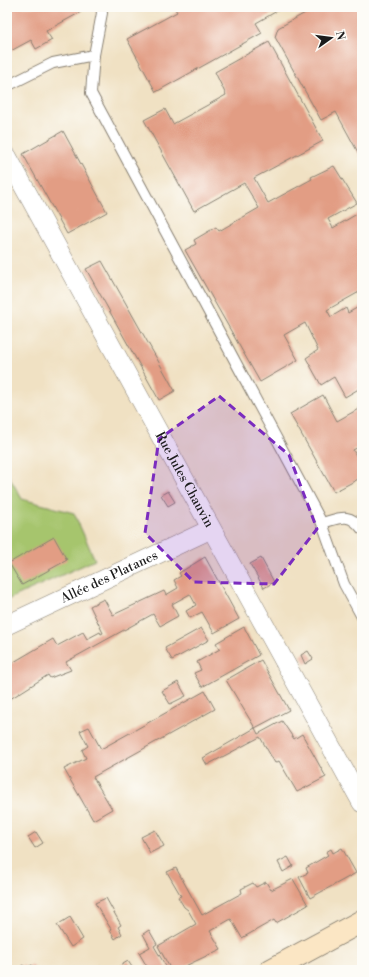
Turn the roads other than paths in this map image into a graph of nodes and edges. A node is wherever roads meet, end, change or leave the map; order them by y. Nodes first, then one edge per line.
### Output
1 (101, 7) edge
2 (94, 55) junction
3 (7, 86) edge
4 (7, 156) edge
5 (322, 523) junction
6 (362, 528) edge
7 (211, 529) junction
8 (362, 617) edge
9 (7, 625) edge
10 (362, 803) edge
11 (362, 921) edge
12 (271, 970) edge

1 - 2 lane
2 - 3 lane
2 - 5 lane
4 - 7 street, Rue Jules Chauvin
5 - 6 lane
5 - 8 lane
7 - 9 street, Allée des Platanes
7 - 10 street, Rue Jules Chauvin
11 - 12 main road

